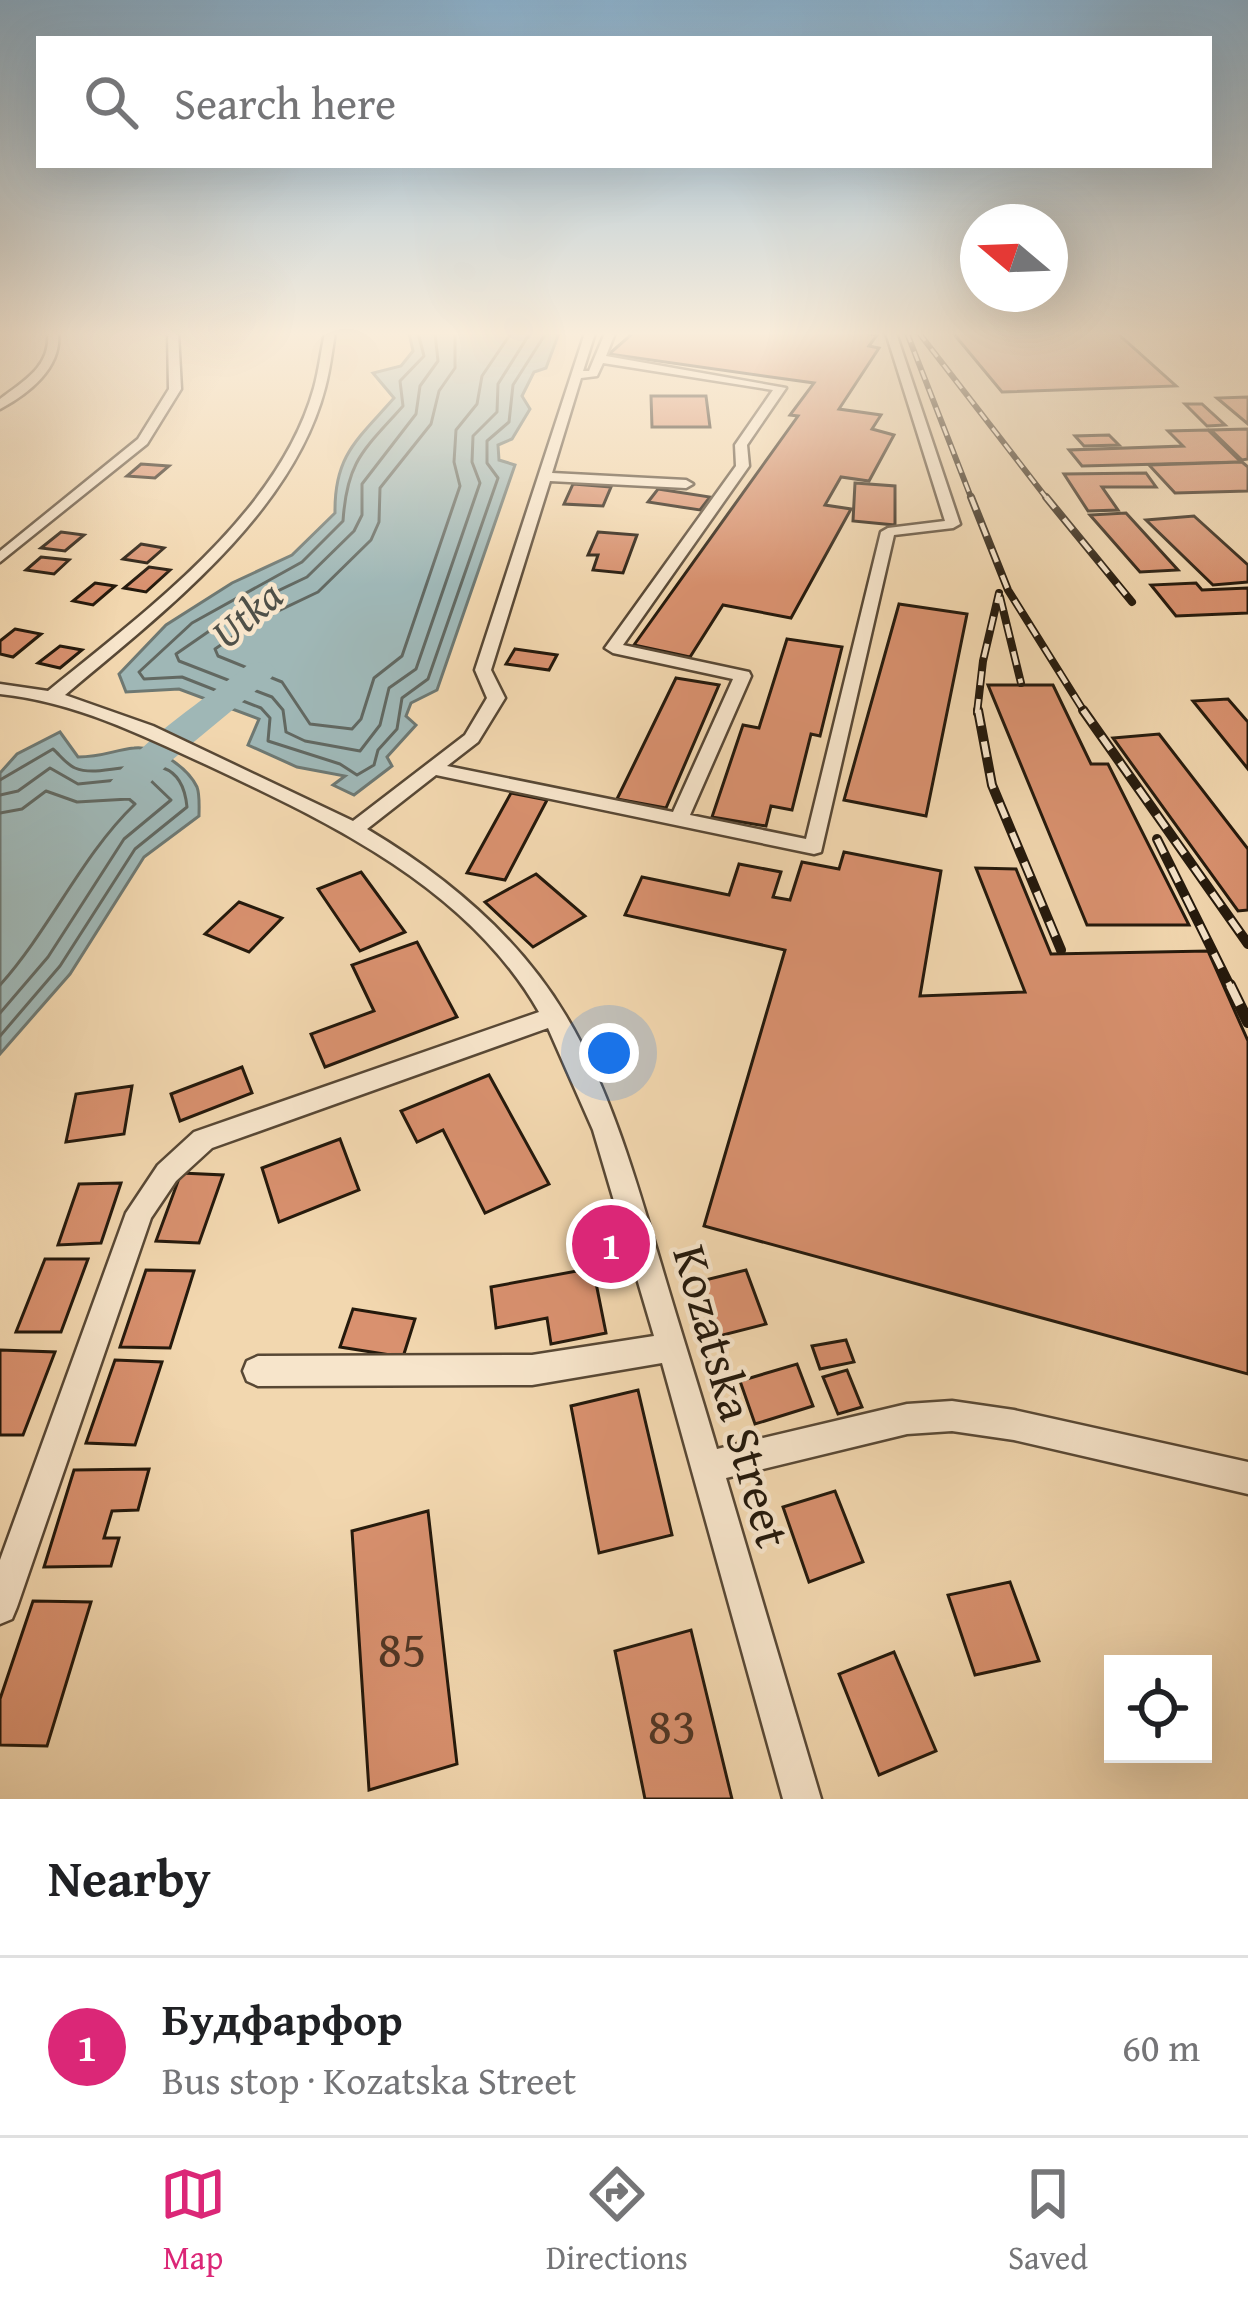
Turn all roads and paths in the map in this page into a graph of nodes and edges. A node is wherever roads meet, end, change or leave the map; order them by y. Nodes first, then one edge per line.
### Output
1 (158, 417) edge
2 (308, 417) edge
3 (563, 417) edge
4 (760, 417) edge
5 (919, 417) edge
6 (544, 477) junction
7 (686, 484) dead end
8 (0, 558) edge
9 (0, 689) edge
10 (54, 695) junction
11 (433, 769) junction
12 (679, 819) junction
13 (356, 828) junction
14 (555, 1016) junction
15 (672, 1347) junction
16 (258, 1370) dead end
17 (707, 1467) junction
18 (1248, 1478) edge
19 (0, 1607) edge
20 (802, 1799) edge

1 - 8 street
2 - 10 street
3 - 6 street
4 - 12 street
5 - 12 street
6 - 7 street
6 - 11 street
9 - 10 street, Kozatska Street
10 - 13 street, Kozatska Street
11 - 12 street
11 - 13 street
13 - 14 street, Kozatska Street
14 - 15 street, Kozatska Street
14 - 19 street
15 - 16 street
15 - 17 street, Kozatska Street
17 - 18 street
17 - 20 street, Kozatska Street

